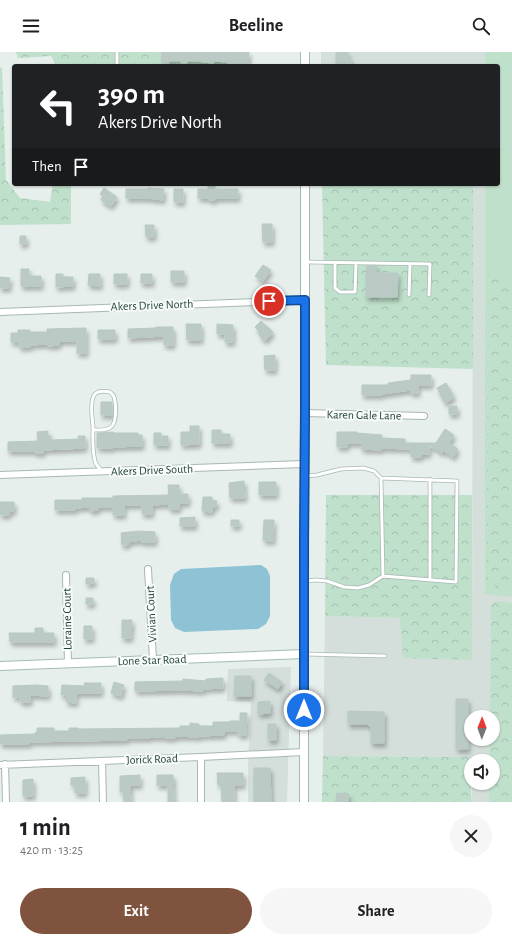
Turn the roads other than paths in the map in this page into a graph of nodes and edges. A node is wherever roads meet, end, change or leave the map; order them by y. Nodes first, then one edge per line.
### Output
1 (117, 52) edge
2 (305, 52) edge
3 (117, 64) edge
4 (305, 64) edge
5 (305, 186) edge
6 (305, 262) junction
7 (335, 263) junction
8 (356, 263) junction
9 (410, 264) junction
10 (409, 295) dead end
11 (429, 295) dead end
12 (305, 300) junction
13 (0, 312) edge
14 (305, 414) junction
15 (424, 416) dead end
16 (93, 430) junction
17 (304, 464) junction
18 (102, 471) junction
19 (0, 475) edge
20 (304, 476) junction
21 (381, 478) junction
22 (430, 479) junction
23 (148, 569) dead end
24 (66, 575) dead end
25 (383, 576) junction
26 (430, 580) junction
27 (304, 581) junction
28 (304, 654) junction
29 (385, 656) dead end
30 (153, 660) junction
31 (68, 664) junction
32 (0, 666) edge
33 (304, 752) junction
34 (201, 757) junction
35 (102, 761) junction
36 (3, 764) edge
37 (6, 802) edge
38 (103, 802) edge
39 (201, 802) edge
40 (304, 802) edge

1 - 3 lane
2 - 4 main road
5 - 6 main road
6 - 7 lane
6 - 12 main road
7 - 8 lane
7 - 8 lane
8 - 9 lane
9 - 10 lane
9 - 11 lane
12 - 13 street, Akers Drive North
12 - 14 main road
14 - 15 street, Karen Gale Lane
14 - 17 main road
16 - 16 lane
16 - 18 lane
17 - 18 street, Akers Drive South
17 - 20 main road
18 - 19 street, Akers Drive South
20 - 21 lane
20 - 27 main road
21 - 22 lane
21 - 25 lane
22 - 26 lane
22 - 26 lane
23 - 30 street, Vivian Court
24 - 31 street, Loraine Court
25 - 26 lane
25 - 27 lane
27 - 28 main road
28 - 29 lane
28 - 30 main road, Lone Star Road
28 - 33 main road
30 - 31 main road, Lone Star Road
31 - 32 main road, Lone Star Road
33 - 34 street, Jorick Road
33 - 40 main road
34 - 35 street, Jorick Road
34 - 39 street
35 - 36 street, Jorick Road
35 - 38 street
36 - 37 street

